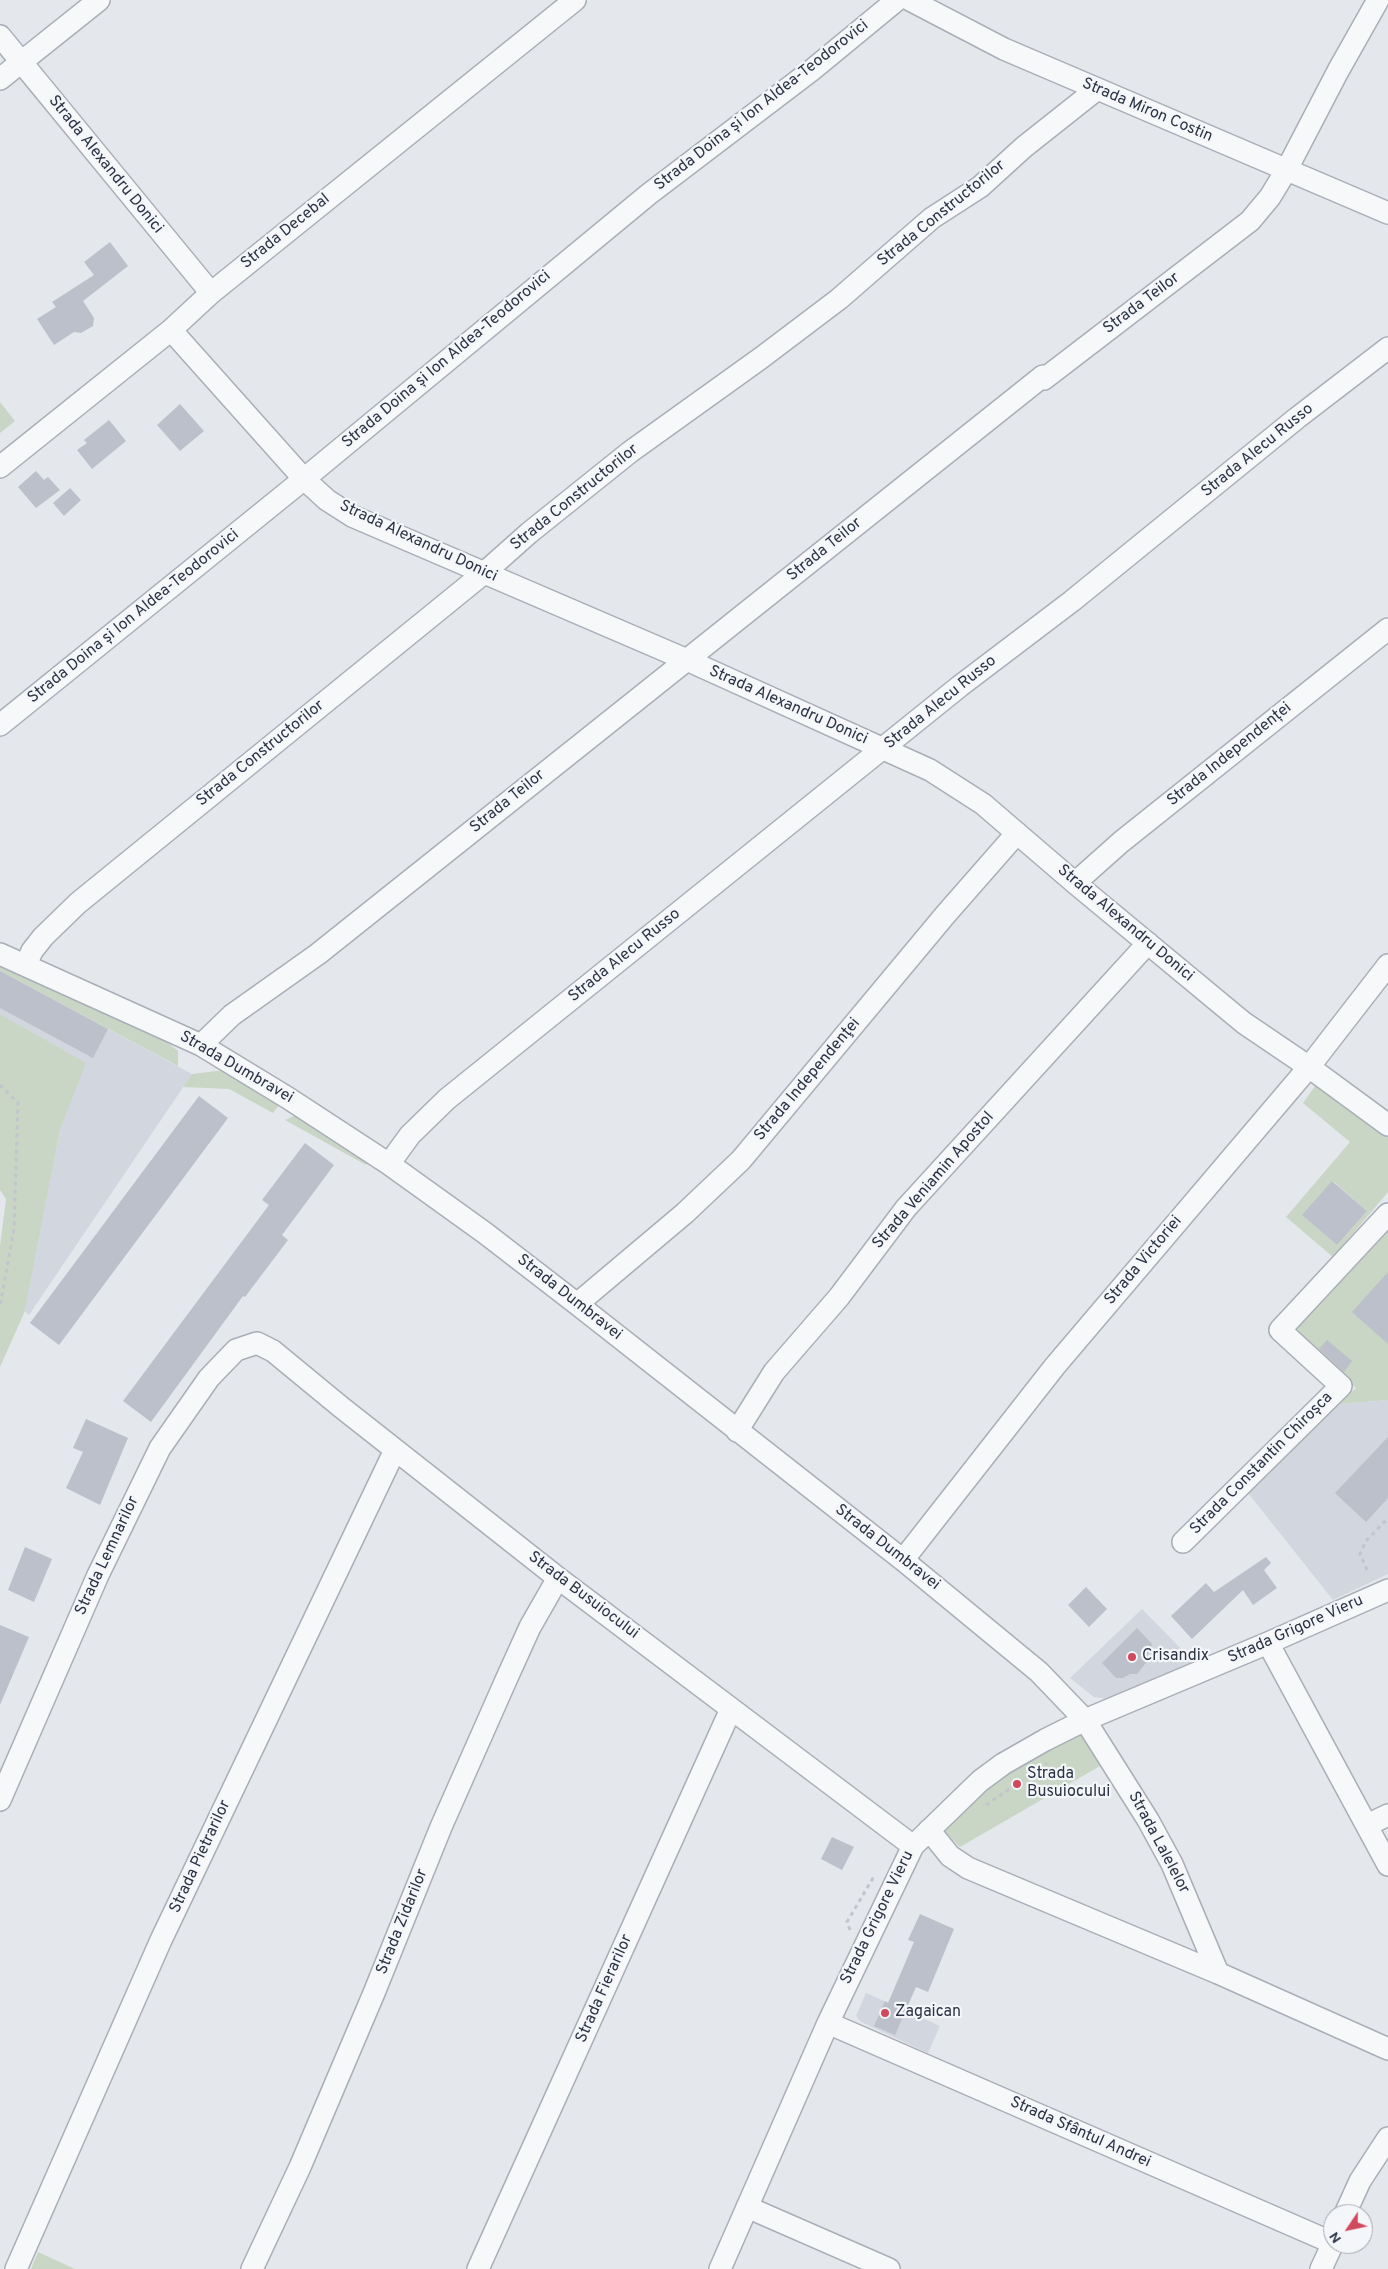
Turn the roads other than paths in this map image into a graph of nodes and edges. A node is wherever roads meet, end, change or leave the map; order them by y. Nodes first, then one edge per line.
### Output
1 (99, 0) edge
2 (575, 0) edge
3 (897, 0) edge
4 (910, 0) edge
5 (1378, 0) edge
6 (0, 36) edge
7 (20, 62) junction
8 (0, 79) edge
9 (1096, 90) junction
10 (1287, 169) junction
11 (1388, 213) edge
12 (211, 293) junction
13 (171, 330) junction
14 (1388, 348) edge
15 (0, 467) edge
16 (304, 479) junction
17 (484, 573) junction
18 (1388, 629) edge
19 (687, 660) junction
20 (0, 725) edge
21 (883, 749) junction
22 (1017, 833) junction
23 (1075, 883) junction
24 (1148, 944) junction
25 (0, 954) edge
26 (26, 965) junction
27 (1388, 965) edge
28 (201, 1045) junction
29 (1309, 1067) junction
30 (1388, 1125) edge
31 (389, 1164) junction
32 (1388, 1214) edge
33 (577, 1304) junction
34 (257, 1343) joint
35 (737, 1431) junction
36 (395, 1450) junction
37 (1183, 1542) dead end
38 (903, 1560) junction
39 (558, 1578) junction
40 (1388, 1590) edge
41 (1268, 1643) junction
42 (731, 1708) junction
43 (1085, 1720) junction
44 (0, 1800) edge
45 (1388, 1815) edge
46 (1366, 1825) junction
47 (929, 1830) junction
48 (912, 1846) junction
49 (1388, 1865) edge
50 (1218, 1973) junction
51 (828, 2023) junction
52 (1388, 2049) edge
53 (1388, 2138) edge
54 (1349, 2204) edge
55 (748, 2208) junction
56 (1323, 2239) edge
57 (1328, 2254) edge
58 (16, 2269) edge
59 (252, 2269) edge
60 (478, 2269) edge
61 (720, 2269) edge
62 (890, 2269) edge
63 (1321, 2269) edge

1 - 7 street
2 - 12 street, Strada Decebal
3 - 16 street, Strada Doina și Ion Aldea-Teodorovici
4 - 9 street, Strada Miron Costin
5 - 10 street, Strada Teilor
6 - 7 street, Strada Alexandru Donici
7 - 8 street
7 - 12 street, Strada Alexandru Donici
9 - 10 street, Strada Miron Costin
9 - 17 street, Strada Constructorilor
10 - 11 street, Strada Miron Costin
10 - 19 street, Strada Teilor
12 - 13 street, Strada Decebal
13 - 15 street, Strada Decebal
13 - 16 street, Strada Alexandru Donici
14 - 21 street, Strada Alecu Russo
16 - 17 street, Strada Alexandru Donici
16 - 20 street, Strada Doina și Ion Aldea-Teodorovici
17 - 19 street, Strada Alexandru Donici
17 - 26 street, Strada Constructorilor
18 - 23 street, Strada Independenței
19 - 21 street, Strada Alexandru Donici
19 - 28 street, Strada Teilor
21 - 22 street, Strada Alexandru Donici
21 - 31 street, Strada Alecu Russo
22 - 23 street, Strada Alexandru Donici
22 - 33 street, Strada Independenţei
23 - 24 street, Strada Alexandru Donici
24 - 29 street, Strada Alexandru Donici
24 - 35 street, Strada Veniamin Apostol
25 - 26 street, Strada Dumbravei
26 - 28 street, Strada Dumbravei
27 - 29 street, Strada Victoriei
28 - 31 street, Strada Dumbravei
29 - 30 street, Strada Alexandru Donici
29 - 38 street, Strada Victoriei
31 - 33 street, Strada Dumbravei
32 - 37 street, Strada Constantin Chiroșca
33 - 35 street, Strada Dumbravei
34 - 36 street, Strada Busuiocului
34 - 44 street, Strada Lemnarilor
35 - 38 street, Strada Dumbravei
36 - 39 street, Strada Busuiocului
36 - 58 street, Strada Pietrarilor
38 - 43 street, Strada Dumbravei
39 - 42 street, Strada Busuiocului
39 - 59 street, Strada Zidarilor
40 - 41 street, Strada Grigore Vieru
41 - 43 street, Strada Grigore Vieru
41 - 46 street
42 - 48 street, Strada Busuiocului
42 - 60 street, Strada Fierarilor
43 - 47 street, Strada Grigore Vieru
43 - 50 street, Strada Lalelelor
45 - 46 street
46 - 49 street
47 - 48 street, Strada Grigore Vieru
47 - 50 street
48 - 51 street, Strada Grigore Vieru
50 - 52 street
51 - 55 street, Strada Grigore Vieru
51 - 56 street, Strada Sfântul Andrei
53 - 54 street
55 - 61 street, Strada Grigore Vieru
55 - 62 street
57 - 63 street

